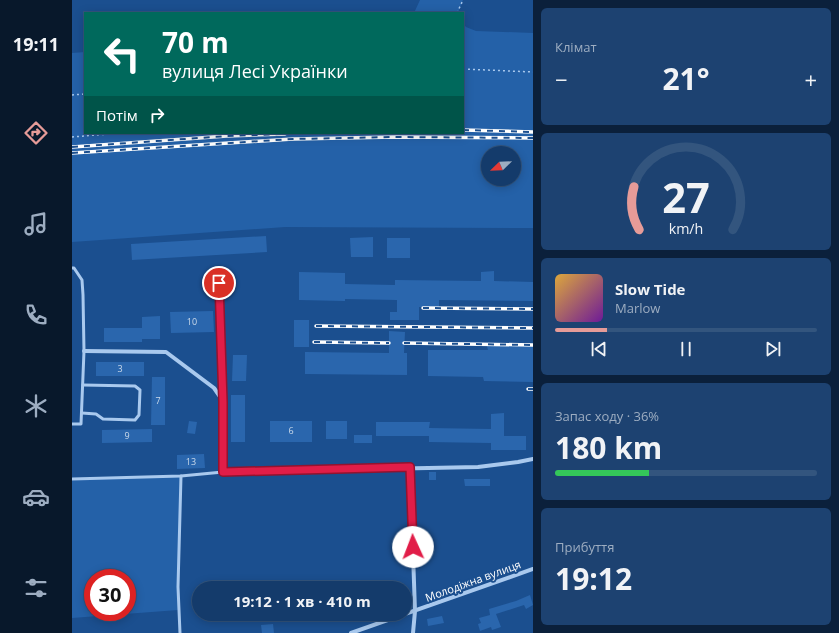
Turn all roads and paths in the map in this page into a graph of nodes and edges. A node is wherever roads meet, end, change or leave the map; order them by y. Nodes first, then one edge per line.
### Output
1 (463, 0) edge
2 (457, 12) edge
3 (464, 69) edge
4 (533, 72) edge
5 (84, 94) edge
6 (72, 95) edge
7 (105, 134) edge
8 (72, 136) edge
9 (72, 268) edge
10 (219, 283) dead end
11 (84, 351) junction
12 (83, 385) junction
13 (223, 402) junction
14 (82, 413) junction
15 (72, 424) edge
16 (533, 458) edge
17 (410, 467) junction
18 (223, 472) junction
19 (181, 476) junction
20 (72, 479) edge
21 (533, 569) edge
22 (415, 611) junction
23 (180, 633) edge
24 (351, 633) edge
25 (413, 633) edge

1 - 2 path
3 - 4 path
5 - 6 path
7 - 8 path
9 - 11 lane
10 - 13 lane
11 - 12 lane
11 - 13 street
12 - 14 lane
12 - 14 lane
13 - 18 street
14 - 15 lane
16 - 17 street
17 - 18 street
17 - 22 street
18 - 19 lane
19 - 20 lane
19 - 23 lane
21 - 22 street, Молодіжна вулиця
22 - 24 street, Молодіжна вулиця
22 - 25 street

